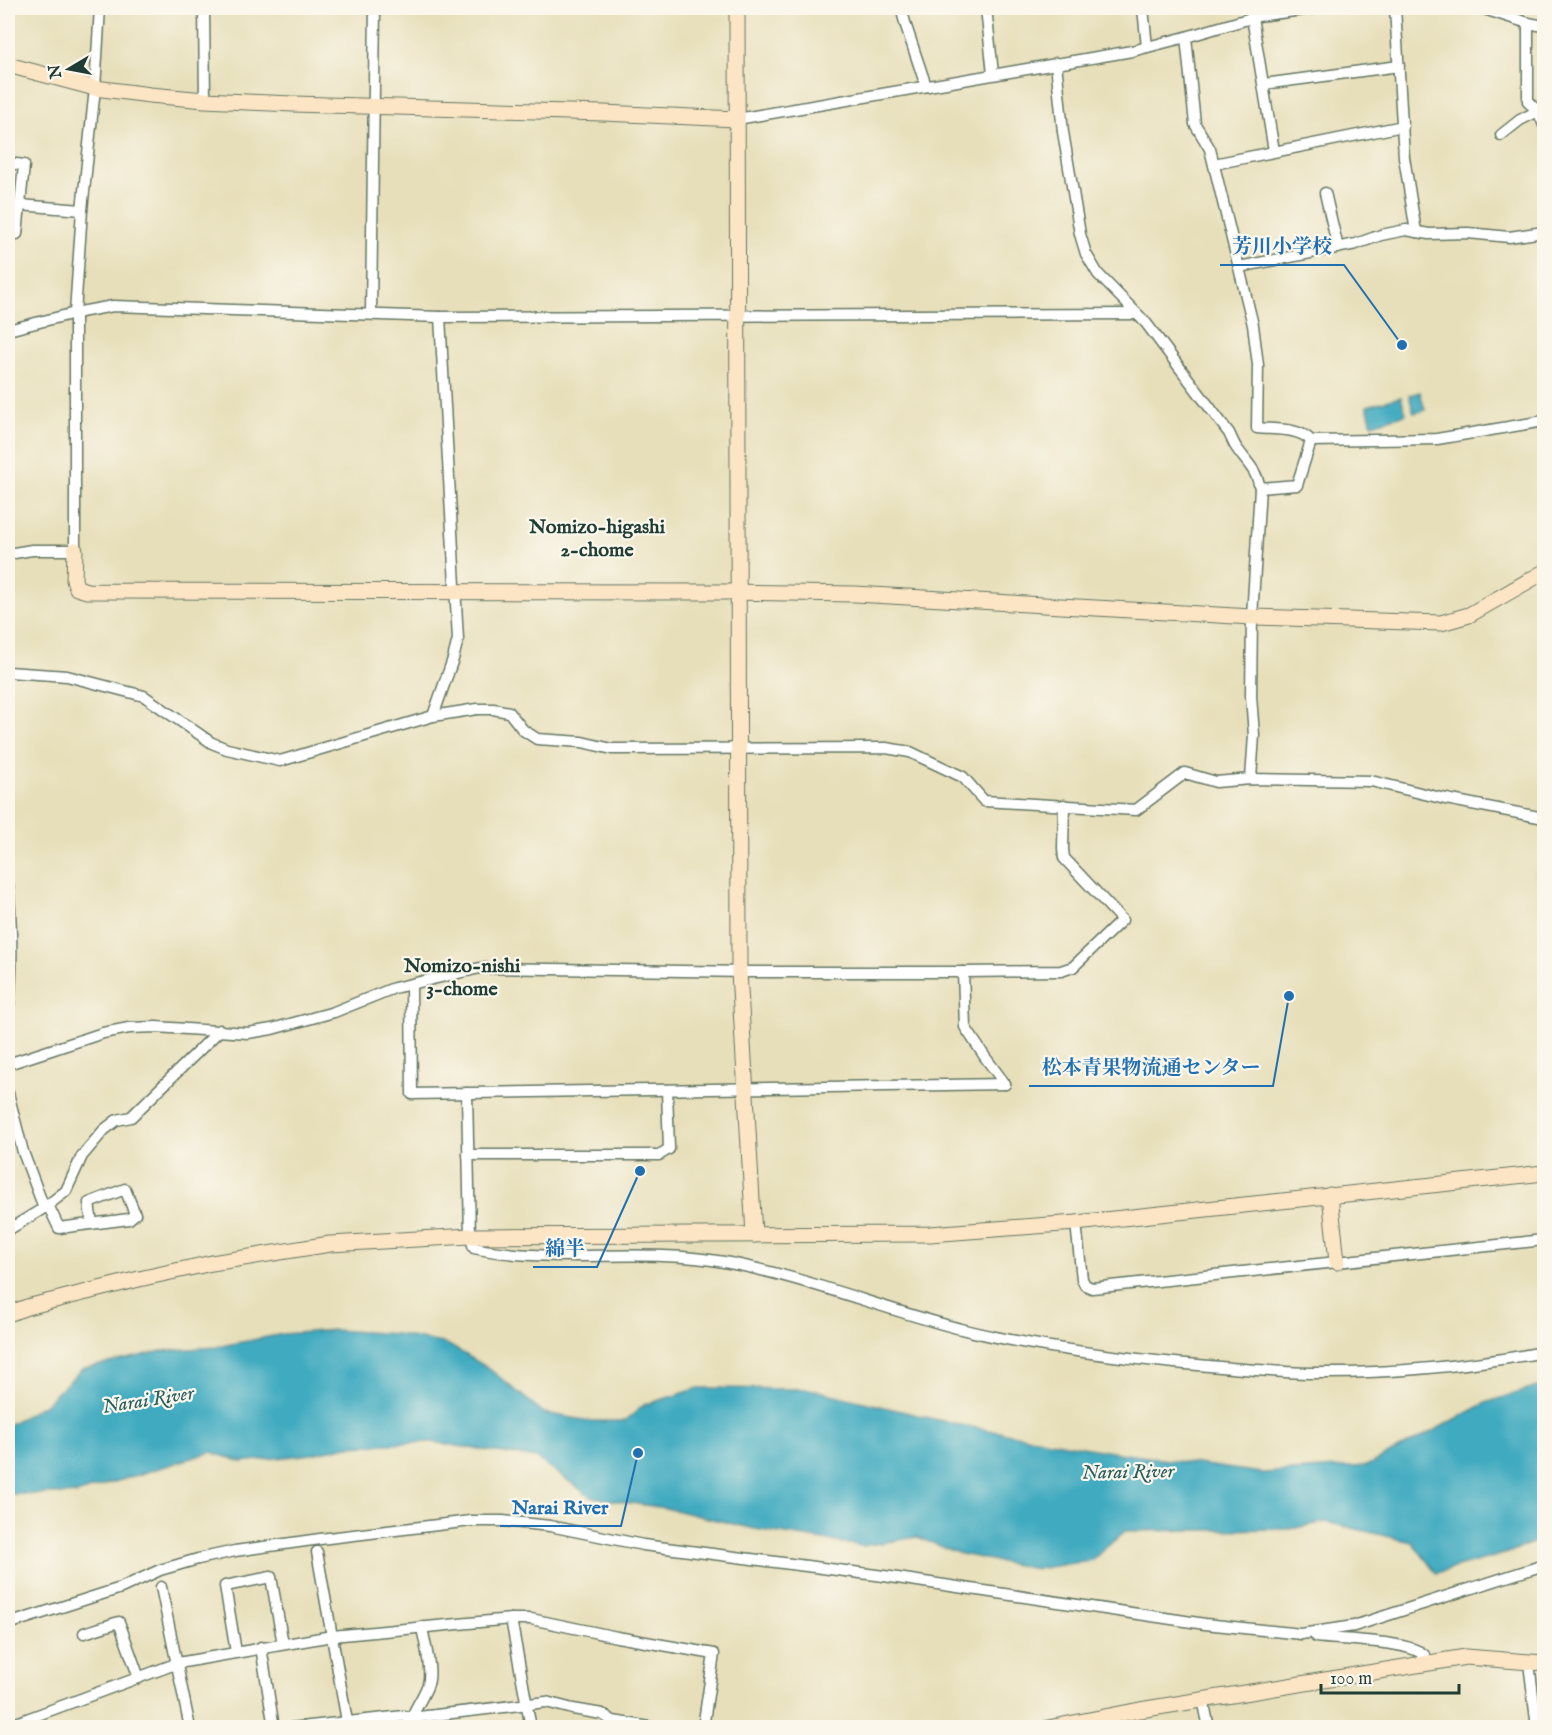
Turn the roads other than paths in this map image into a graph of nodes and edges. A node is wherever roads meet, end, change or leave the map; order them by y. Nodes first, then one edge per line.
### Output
1 (100, 8) edge
2 (204, 8) edge
3 (375, 8) edge
4 (737, 8) edge
5 (901, 8) edge
6 (986, 8) edge
7 (1143, 8) edge
8 (1317, 8) edge
9 (1395, 8) edge
10 (1481, 8) edge
11 (1256, 14) edge
12 (1528, 23) junction
13 (1545, 26) edge
14 (1186, 37) junction
15 (1147, 47) junction
16 (1056, 63) junction
17 (8, 65) edge
18 (1399, 66) junction
19 (993, 74) junction
20 (1264, 84) junction
21 (926, 86) junction
22 (95, 88) junction
23 (205, 100) junction
24 (374, 107) junction
25 (1538, 111) junction
26 (737, 119) junction
27 (1545, 125) edge
28 (1402, 126) junction
29 (1501, 135) dead end
30 (1274, 151) junction
31 (8, 164) edge
32 (1214, 164) junction
33 (1325, 193) dead end
34 (20, 205) junction
35 (82, 210) junction
36 (1416, 232) junction
37 (1545, 232) edge
38 (8, 233) edge
39 (1338, 248) junction
40 (1239, 267) junction
41 (75, 313) junction
42 (371, 314) junction
43 (1136, 314) junction
44 (738, 316) junction
45 (440, 317) junction
46 (8, 330) edge
47 (1545, 421) edge
48 (1311, 441) junction
49 (1260, 488) junction
50 (75, 550) junction
51 (8, 554) edge
52 (1545, 572) edge
53 (456, 591) junction
54 (739, 592) junction
55 (1252, 617) junction
56 (8, 672) edge
57 (433, 716) junction
58 (739, 748) junction
59 (1251, 779) junction
60 (1064, 805) junction
61 (1545, 818) edge
62 (8, 885) edge
63 (739, 972) junction
64 (963, 972) junction
65 (411, 985) junction
66 (8, 1013) edge
67 (220, 1030) junction
68 (8, 1064) edge
69 (745, 1089) junction
70 (667, 1090) junction
71 (8, 1093) edge
72 (467, 1093) junction
73 (468, 1155) junction
74 (1545, 1173) edge
75 (1330, 1195) junction
76 (46, 1207) junction
77 (1076, 1223) junction
78 (92, 1224) dead end
79 (8, 1230) edge
80 (754, 1235) junction
81 (470, 1236) junction
82 (1545, 1240) edge
83 (1337, 1262) junction
84 (8, 1314) edge
85 (1545, 1352) edge
86 (317, 1552) dead end
87 (1545, 1565) edge
88 (160, 1587) dead end
89 (511, 1618) junction
90 (8, 1624) edge
91 (422, 1627) junction
92 (84, 1633) dead end
93 (1301, 1634) junction
94 (332, 1636) junction
95 (283, 1644) junction
96 (261, 1647) junction
97 (236, 1652) junction
98 (1429, 1662) junction
99 (178, 1663) junction
100 (1529, 1663) junction
101 (1545, 1663) edge
102 (139, 1678) junction
103 (1203, 1699) junction
104 (528, 1705) junction
105 (409, 1723) edge
106 (347, 1724) edge
107 (8, 1727) edge
108 (190, 1728) edge
109 (274, 1728) edge
110 (291, 1728) edge
111 (531, 1728) edge
112 (656, 1728) edge
113 (703, 1728) edge
114 (1048, 1728) edge
115 (1209, 1728) edge
116 (1537, 1728) edge

1 - 22 street
2 - 23 street
3 - 24 street
4 - 26 street
5 - 21 street
6 - 19 street
7 - 15 street
8 - 11 street
9 - 18 street
10 - 12 street
11 - 14 street
11 - 20 street
12 - 13 street
12 - 25 street
14 - 15 street
14 - 32 street
15 - 16 street
16 - 19 street
16 - 43 street
17 - 22 street
18 - 20 street
18 - 28 street
19 - 21 street
20 - 30 street
21 - 26 street
22 - 23 street
22 - 35 street
23 - 24 street
24 - 26 street
24 - 42 street
25 - 27 street
25 - 29 street
26 - 44 street
28 - 30 street
28 - 36 street
30 - 32 street
31 - 34 street
32 - 40 street
33 - 39 street
34 - 35 street
34 - 38 street
35 - 41 street
36 - 37 street
36 - 39 street
39 - 40 street
40 - 48 street
41 - 42 street
41 - 46 street
41 - 50 street
42 - 45 street
43 - 44 street
43 - 49 street
44 - 45 street
44 - 54 street
45 - 53 street
47 - 48 street
48 - 49 street
49 - 55 street
50 - 51 street
50 - 53 street
52 - 55 street
53 - 54 street
53 - 57 street
54 - 55 street
54 - 58 street
55 - 59 street
56 - 57 street
57 - 58 street
58 - 60 street
58 - 63 street
59 - 60 street
59 - 61 street
60 - 64 street
62 - 66 street
63 - 64 street
63 - 65 street
63 - 69 street
64 - 69 street
65 - 67 street
65 - 72 street
67 - 68 street
67 - 76 street
69 - 70 street
69 - 80 street
70 - 72 street
70 - 73 street
71 - 76 street
72 - 73 street
73 - 81 street
74 - 75 street
75 - 77 street
75 - 83 street
76 - 78 street
76 - 79 street
77 - 80 street
77 - 83 street
80 - 81 street
81 - 84 street
81 - 85 street
82 - 83 street
86 - 94 street
87 - 93 street
88 - 99 street
89 - 91 street
89 - 104 street
89 - 113 street
90 - 93 street
91 - 94 street
91 - 105 street
92 - 102 street
93 - 98 street
94 - 95 street
94 - 106 street
95 - 96 street
95 - 97 street
96 - 97 street
96 - 109 street
97 - 99 street
98 - 100 street
98 - 103 street
99 - 102 street
99 - 108 street
100 - 101 street
100 - 116 street
102 - 107 street
103 - 114 street
103 - 115 street
104 - 105 street
104 - 111 street
104 - 112 street
105 - 106 street
106 - 110 street

